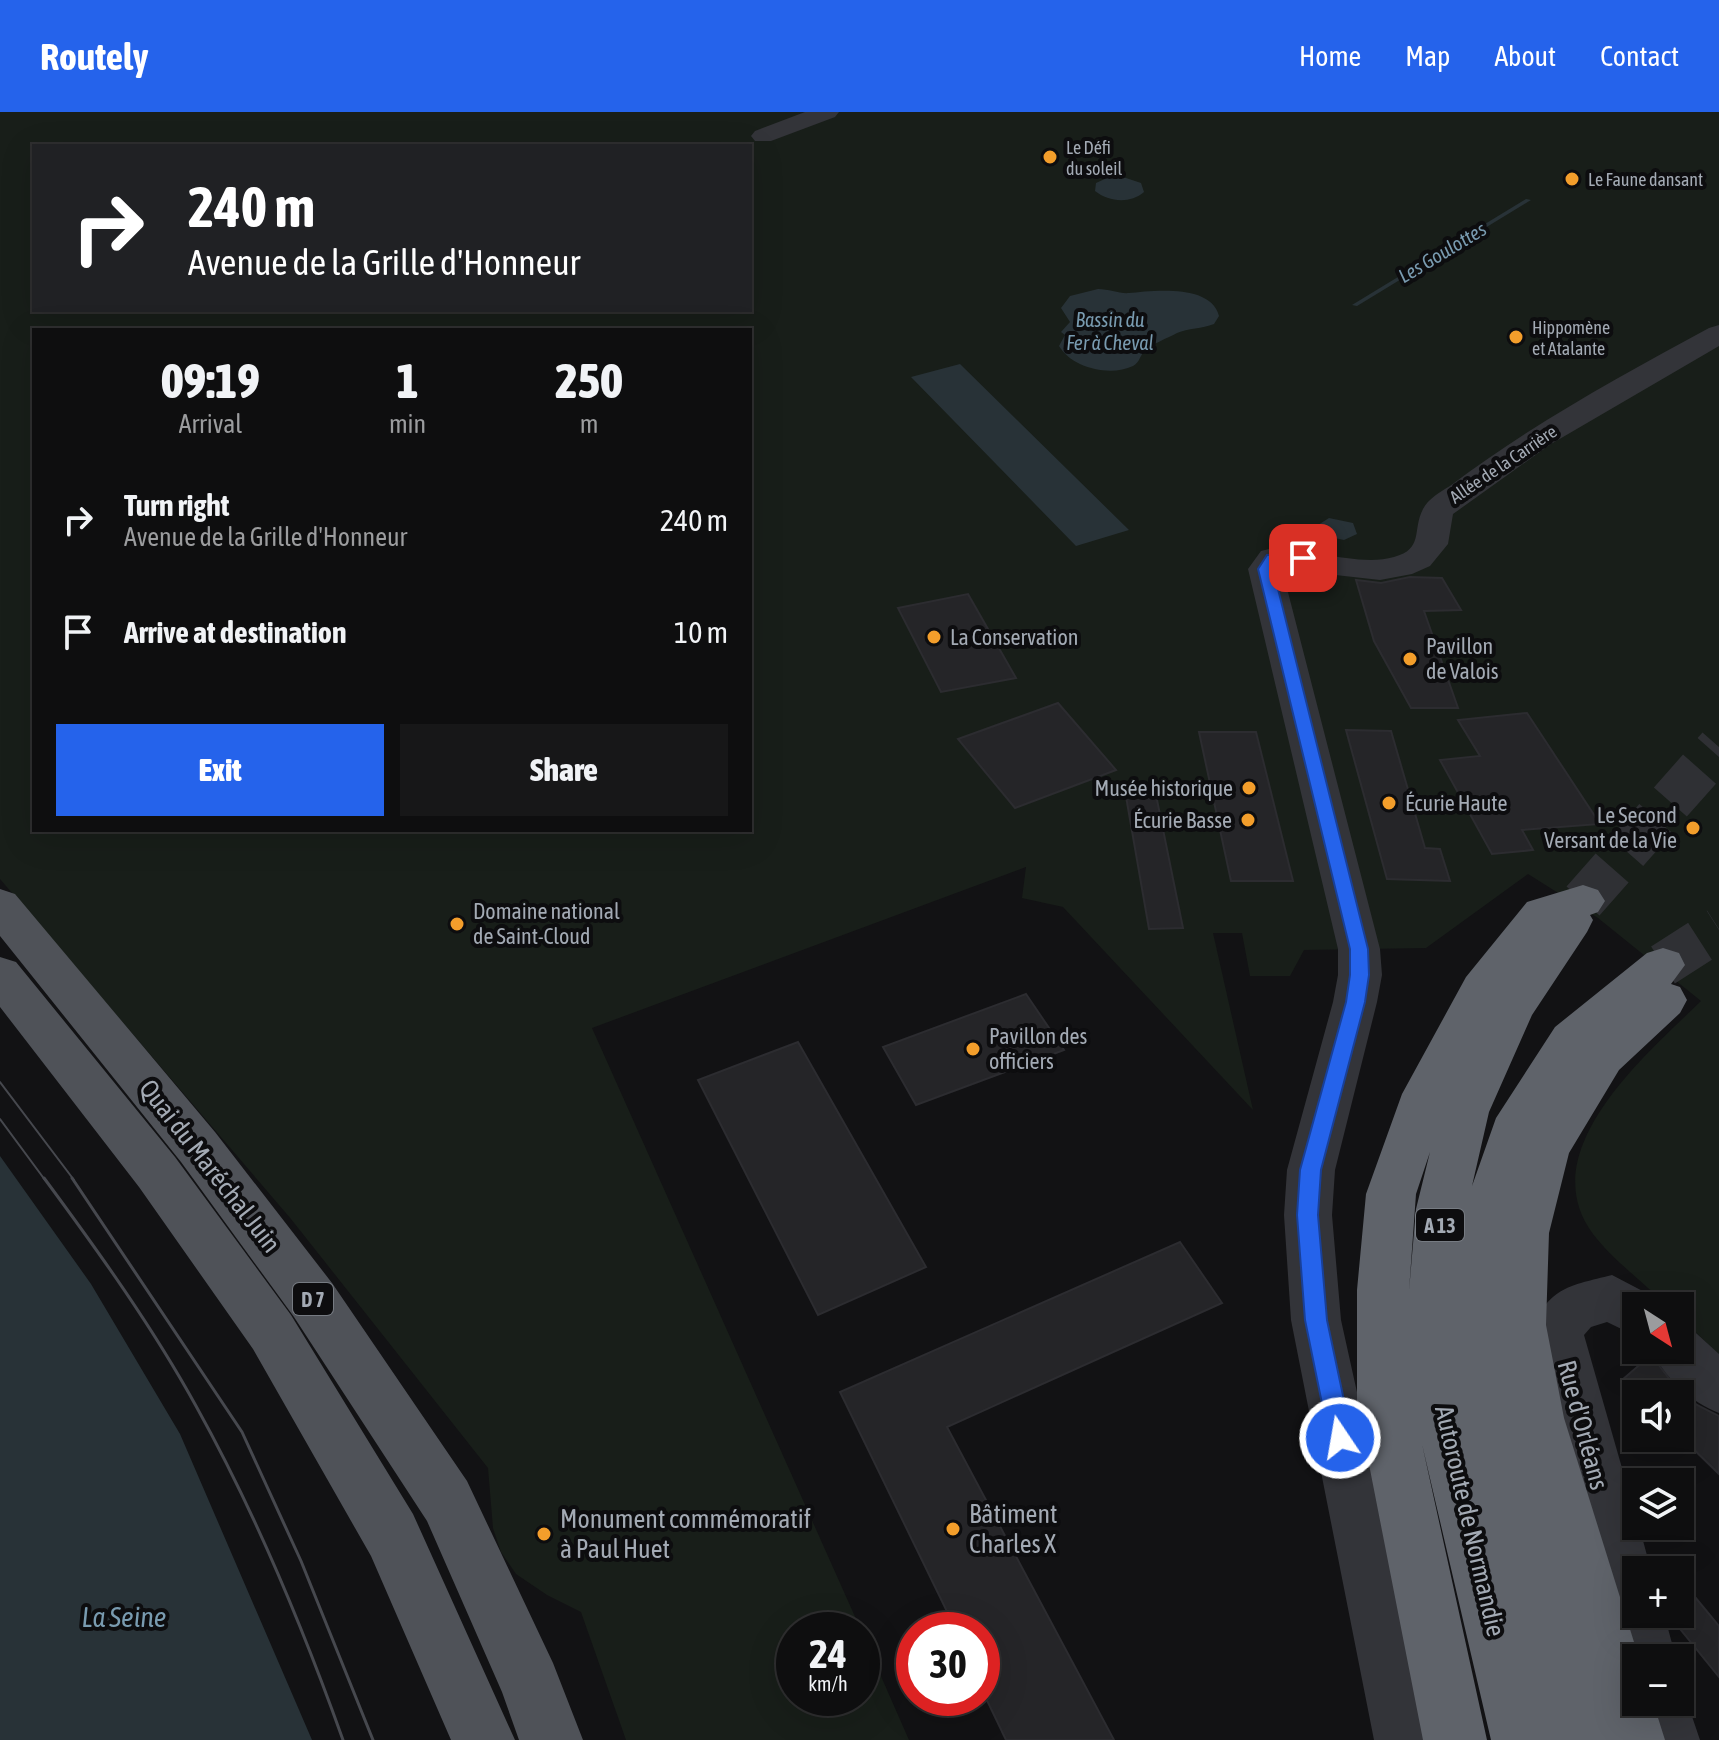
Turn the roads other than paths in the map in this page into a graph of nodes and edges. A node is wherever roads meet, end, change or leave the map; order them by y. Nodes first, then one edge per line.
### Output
1 (827, 112) edge
2 (763, 136) dead end
3 (1719, 334) edge
4 (0, 905) edge
5 (0, 974) edge
6 (1622, 1304) edge
7 (1693, 1364) edge
8 (1719, 1388) edge
9 (1507, 1578) junction
10 (1643, 1644) edge
11 (1663, 1716) edge
12 (483, 1740) edge
13 (551, 1740) edge
14 (1404, 1740) edge
15 (1455, 1740) edge
16 (1523, 1740) edge
17 (1573, 1740) edge
18 (1633, 1740) edge
19 (1670, 1740) edge

1 - 2 street
3 - 14 street, Allée de la Carrière
4 - 13 main road, Quai du Maréchal Juin / D 7
5 - 12 main road, Quai du Maréchal Juin / D 7
6 - 10 street, Rue d'Orléans
7 - 8 street
9 - 15 highway, Autoroute de Normandie / A 13
9 - 16 highway, Autoroute de Normandie / A 13
9 - 17 highway, Autoroute de Normandie / A 13
9 - 18 highway, Autoroute de Normandie / A 13
11 - 19 street

